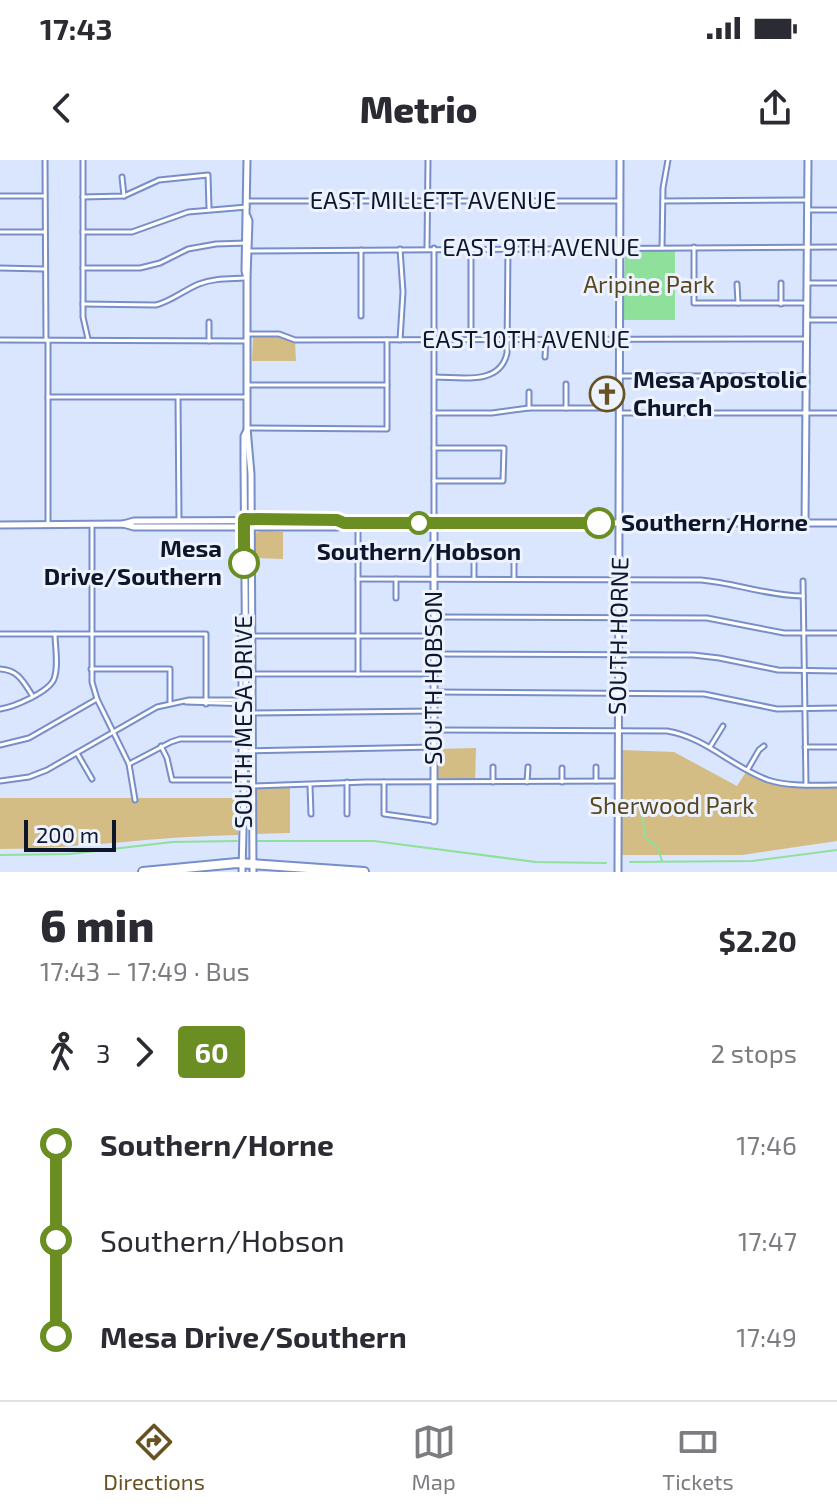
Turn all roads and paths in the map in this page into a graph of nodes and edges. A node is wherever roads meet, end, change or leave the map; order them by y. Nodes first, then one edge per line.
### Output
1 (45, 160) edge
2 (83, 160) edge
3 (247, 160) edge
4 (428, 160) edge
5 (620, 160) edge
6 (668, 160) edge
7 (808, 160) edge
8 (122, 177) dead end
9 (0, 196) edge
10 (45, 196) junction
11 (124, 196) junction
12 (83, 197) junction
13 (808, 200) junction
14 (428, 201) junction
15 (620, 201) junction
16 (663, 201) junction
17 (247, 204) junction
18 (209, 208) junction
19 (808, 210) junction
20 (837, 210) edge
21 (0, 232) edge
22 (45, 232) junction
23 (83, 232) junction
24 (247, 243) junction
25 (508, 247) junction
26 (694, 247) junction
27 (807, 247) junction
28 (837, 247) edge
29 (434, 248) junction
30 (471, 248) junction
31 (620, 248) junction
32 (662, 248) junction
33 (400, 249) junction
34 (427, 249) junction
35 (361, 250) junction
36 (247, 251) junction
37 (0, 268) edge
38 (83, 268) junction
39 (45, 269) junction
40 (247, 278) junction
41 (781, 283) dead end
42 (807, 283) junction
43 (837, 283) edge
44 (737, 284) dead end
45 (738, 303) junction
46 (807, 303) junction
47 (83, 304) junction
48 (781, 304) junction
49 (361, 316) dead end
50 (807, 320) junction
51 (837, 320) edge
52 (209, 322) dead end
53 (247, 337) junction
54 (471, 339) junction
55 (508, 339) junction
56 (546, 339) junction
57 (620, 339) junction
58 (807, 339) junction
59 (0, 340) edge
60 (47, 340) junction
61 (88, 340) junction
62 (387, 340) junction
63 (400, 340) junction
64 (434, 340) junction
65 (209, 341) junction
66 (545, 357) dead end
67 (620, 376) junction
68 (806, 376) junction
69 (434, 377) junction
70 (566, 384) dead end
71 (247, 385) junction
72 (387, 385) junction
73 (529, 392) dead end
74 (48, 397) junction
75 (178, 397) junction
76 (247, 397) junction
77 (529, 408) junction
78 (566, 409) junction
79 (620, 410) junction
80 (434, 413) junction
81 (806, 413) junction
82 (837, 413) edge
83 (247, 428) junction
84 (434, 448) junction
85 (244, 452) junction
86 (251, 480) junction
87 (434, 481) junction
88 (248, 519) junction
89 (179, 520) junction
90 (326, 520) junction
91 (344, 523) junction
92 (358, 523) junction
93 (434, 523) junction
94 (620, 523) junction
95 (805, 523) junction
96 (837, 523) edge
97 (48, 524) junction
98 (92, 524) junction
99 (123, 524) junction
100 (0, 525) edge
101 (150, 527) junction
102 (295, 527) junction
103 (248, 528) junction
104 (474, 553) dead end
105 (514, 553) dead end
106 (358, 579) junction
107 (396, 579) junction
108 (434, 579) junction
109 (474, 579) junction
110 (514, 579) junction
111 (620, 580) junction
112 (803, 581) dead end
113 (803, 596) junction
114 (396, 598) dead end
115 (241, 617) dead end
116 (434, 617) junction
117 (620, 617) junction
118 (804, 633) junction
119 (837, 633) edge
120 (0, 634) edge
121 (55, 634) junction
122 (91, 634) junction
123 (248, 636) junction
124 (358, 636) junction
125 (434, 636) junction
126 (434, 654) junction
127 (619, 655) junction
128 (0, 669) edge
129 (91, 669) junction
130 (805, 671) junction
131 (837, 671) edge
132 (248, 674) junction
133 (358, 674) junction
134 (434, 674) junction
135 (434, 692) junction
136 (619, 693) junction
137 (32, 696) junction
138 (97, 699) junction
139 (206, 702) junction
140 (246, 702) junction
141 (170, 703) junction
142 (805, 708) junction
143 (837, 708) edge
144 (0, 709) edge
145 (138, 709) dead end
146 (434, 711) junction
147 (248, 713) junction
148 (142, 715) junction
149 (723, 726) dead end
150 (434, 730) junction
151 (618, 730) junction
152 (114, 731) junction
153 (242, 739) junction
154 (0, 745) edge
155 (161, 746) junction
156 (764, 746) dead end
157 (434, 747) junction
158 (805, 747) junction
159 (837, 747) edge
160 (710, 748) junction
161 (248, 751) junction
162 (77, 753) junction
163 (129, 764) junction
164 (493, 767) dead end
165 (528, 767) dead end
166 (596, 767) dead end
167 (562, 768) dead end
168 (748, 769) junction
169 (39, 773) junction
170 (92, 779) dead end
171 (42, 780) dead end
172 (243, 780) junction
173 (0, 781) edge
174 (596, 781) junction
175 (618, 781) junction
176 (347, 782) junction
177 (384, 782) junction
178 (433, 782) junction
179 (493, 782) junction
180 (527, 782) junction
181 (562, 782) junction
182 (806, 785) junction
183 (837, 785) edge
184 (252, 786) junction
185 (310, 786) junction
186 (135, 800) dead end
187 (311, 814) dead end
188 (347, 814) dead end
189 (434, 821) joint
190 (242, 868) edge
191 (253, 868) edge
192 (143, 872) edge
193 (364, 872) edge
194 (618, 872) edge

1 - 10 street
2 - 12 street
3 - 17 main road, SOUTH MESA DRIVE
4 - 14 street
5 - 15 main road, SOUTH HORNE
6 - 16 street
7 - 13 main road
8 - 11 street
9 - 10 street
10 - 22 street
11 - 12 street
11 - 18 street
12 - 23 street
13 - 16 street
13 - 19 main road
14 - 15 street, EAST MILLETT AVENUE
14 - 17 street, EAST MILLETT AVENUE
14 - 34 street
15 - 31 main road, SOUTH HORNE
16 - 32 street
17 - 18 street, EAST MILLETT AVENUE
17 - 24 main road, SOUTH MESA DRIVE
18 - 23 street, EAST MILLETT AVENUE
19 - 20 street
19 - 27 main road
21 - 22 street
22 - 39 street
23 - 38 street
24 - 36 main road, SOUTH MESA DRIVE
24 - 38 street
25 - 30 street, EAST 9TH AVENUE
25 - 31 street, EAST 9TH AVENUE
25 - 55 street
26 - 27 street, EAST 9TH AVENUE
26 - 32 street, EAST 9TH AVENUE
26 - 45 street
27 - 28 street, EAST 9TH AVENUE
27 - 42 main road
29 - 30 street, EAST 9TH AVENUE
29 - 34 street, EAST 9TH AVENUE
29 - 64 street, SOUTH HOBSON
30 - 54 street
31 - 32 street, EAST 9TH AVENUE
31 - 57 main road, SOUTH HORNE
33 - 34 street, EAST 9TH AVENUE
33 - 35 street, EAST 9TH AVENUE
33 - 63 street
35 - 36 street, EAST 9TH AVENUE
35 - 49 street
36 - 40 main road, SOUTH MESA DRIVE
37 - 39 street
38 - 47 street
39 - 60 street
40 - 47 street
40 - 53 main road, SOUTH MESA DRIVE
41 - 48 street
42 - 43 street
42 - 46 main road
44 - 45 street
45 - 48 street
46 - 48 street
46 - 50 main road
47 - 61 street
50 - 51 street
50 - 58 main road
52 - 65 street
53 - 62 street, EAST 10TH AVENUE
53 - 65 street, EAST 10TH AVENUE
53 - 71 main road, SOUTH MESA DRIVE
54 - 55 street, EAST 10TH AVENUE
54 - 64 street, EAST 10TH AVENUE
55 - 56 street, EAST 10TH AVENUE
55 - 69 street
56 - 57 street, EAST 10TH AVENUE
56 - 66 street
57 - 58 street, EAST 10TH AVENUE
57 - 67 main road, SOUTH HORNE
58 - 68 main road
59 - 60 street, EAST 10TH AVENUE
60 - 61 street, EAST 10TH AVENUE
60 - 74 street
61 - 65 street, EAST 10TH AVENUE
62 - 63 street, EAST 10TH AVENUE
62 - 72 street
63 - 64 street, EAST 10TH AVENUE
64 - 69 street, SOUTH HOBSON
67 - 68 street
67 - 79 main road, SOUTH HORNE
68 - 81 main road
69 - 80 street, SOUTH HOBSON
70 - 78 street
71 - 72 street
71 - 76 main road, SOUTH MESA DRIVE
72 - 83 street
73 - 77 street
74 - 75 street
74 - 97 street
75 - 76 street
75 - 89 street
76 - 83 main road, SOUTH MESA DRIVE
77 - 78 street
77 - 80 street
78 - 79 street
79 - 81 street
79 - 94 main road, SOUTH HORNE
80 - 84 street, SOUTH HOBSON
81 - 82 street
81 - 95 main road
83 - 85 main road, SOUTH MESA DRIVE
83 - 86 main road, SOUTH MESA DRIVE
84 - 87 street, SOUTH HOBSON
84 - 87 street
85 - 86 main road
85 - 88 main road, SOUTH MESA DRIVE
86 - 88 main road, SOUTH MESA DRIVE
87 - 93 street, SOUTH HOBSON
88 - 89 main road
88 - 90 main road
88 - 103 main road, SOUTH MESA DRIVE
89 - 99 main road
89 - 101 main road
90 - 91 main road
90 - 102 main road
91 - 92 main road
91 - 102 main road
92 - 93 main road
92 - 106 street
93 - 94 main road
93 - 108 main road, SOUTH HOBSON
94 - 95 main road
94 - 111 main road, SOUTH HORNE
95 - 96 main road
97 - 98 main road
97 - 100 main road
98 - 99 main road
98 - 122 street
99 - 101 main road
101 - 103 main road
102 - 103 main road
103 - 123 main road, SOUTH MESA DRIVE
104 - 109 street
105 - 110 street
106 - 107 street
106 - 124 street
107 - 108 street
107 - 114 street
108 - 109 street
108 - 116 main road, SOUTH HOBSON
109 - 110 street
110 - 111 street
111 - 113 street
111 - 117 main road, SOUTH HORNE
112 - 113 street
113 - 118 street
115 - 140 street, SOUTH MESA DRIVE
116 - 117 street
116 - 125 main road, SOUTH HOBSON
117 - 118 street
117 - 127 main road, SOUTH HORNE
118 - 119 street
118 - 130 street
120 - 121 street
121 - 122 street
121 - 137 street
122 - 129 street
122 - 139 street
123 - 124 street
123 - 132 main road, SOUTH MESA DRIVE
124 - 125 street
124 - 133 street
125 - 126 main road, SOUTH HOBSON
126 - 127 street
126 - 134 main road, SOUTH HOBSON
127 - 130 street
127 - 136 main road, SOUTH HORNE
128 - 137 street
129 - 138 street
129 - 141 street
130 - 131 street
130 - 142 street
132 - 133 street
132 - 140 main road, SOUTH MESA DRIVE
133 - 134 street
134 - 135 main road, SOUTH HOBSON
135 - 136 street
135 - 146 main road, SOUTH HOBSON
136 - 142 street
136 - 151 main road, SOUTH HORNE
137 - 144 street
138 - 152 street
138 - 154 street
139 - 140 street
139 - 141 street
140 - 147 main road, SOUTH MESA DRIVE
140 - 153 street, SOUTH MESA DRIVE
141 - 148 street
142 - 143 street
142 - 158 street
145 - 148 street
146 - 147 street
146 - 150 main road, SOUTH HOBSON
147 - 161 main road, SOUTH MESA DRIVE
148 - 152 street
149 - 160 street
150 - 151 street
150 - 157 main road, SOUTH HOBSON
151 - 160 street
151 - 175 main road, SOUTH HORNE
152 - 162 street
152 - 163 street
153 - 155 street
153 - 172 street, SOUTH MESA DRIVE
155 - 163 street
155 - 172 street
156 - 168 street
157 - 161 street
157 - 178 main road, SOUTH HOBSON
158 - 159 street
158 - 182 street
160 - 168 street
161 - 172 main road, SOUTH MESA DRIVE
161 - 184 main road, SOUTH MESA DRIVE
162 - 169 street
162 - 170 street
163 - 186 street
164 - 179 street
165 - 180 street
166 - 174 street
167 - 181 street
168 - 182 street
169 - 171 street
169 - 173 street
172 - 190 main road, SOUTH MESA DRIVE
174 - 175 street
174 - 181 street
175 - 194 main road, SOUTH HORNE
176 - 177 street
176 - 185 street
176 - 188 street
177 - 178 street
177 - 189 street
178 - 179 street
178 - 189 main road, SOUTH HOBSON
179 - 180 street
180 - 181 street
182 - 183 street
184 - 185 street
184 - 191 main road, SOUTH MESA DRIVE
185 - 187 street
190 - 191 highway
190 - 192 highway
191 - 193 highway

